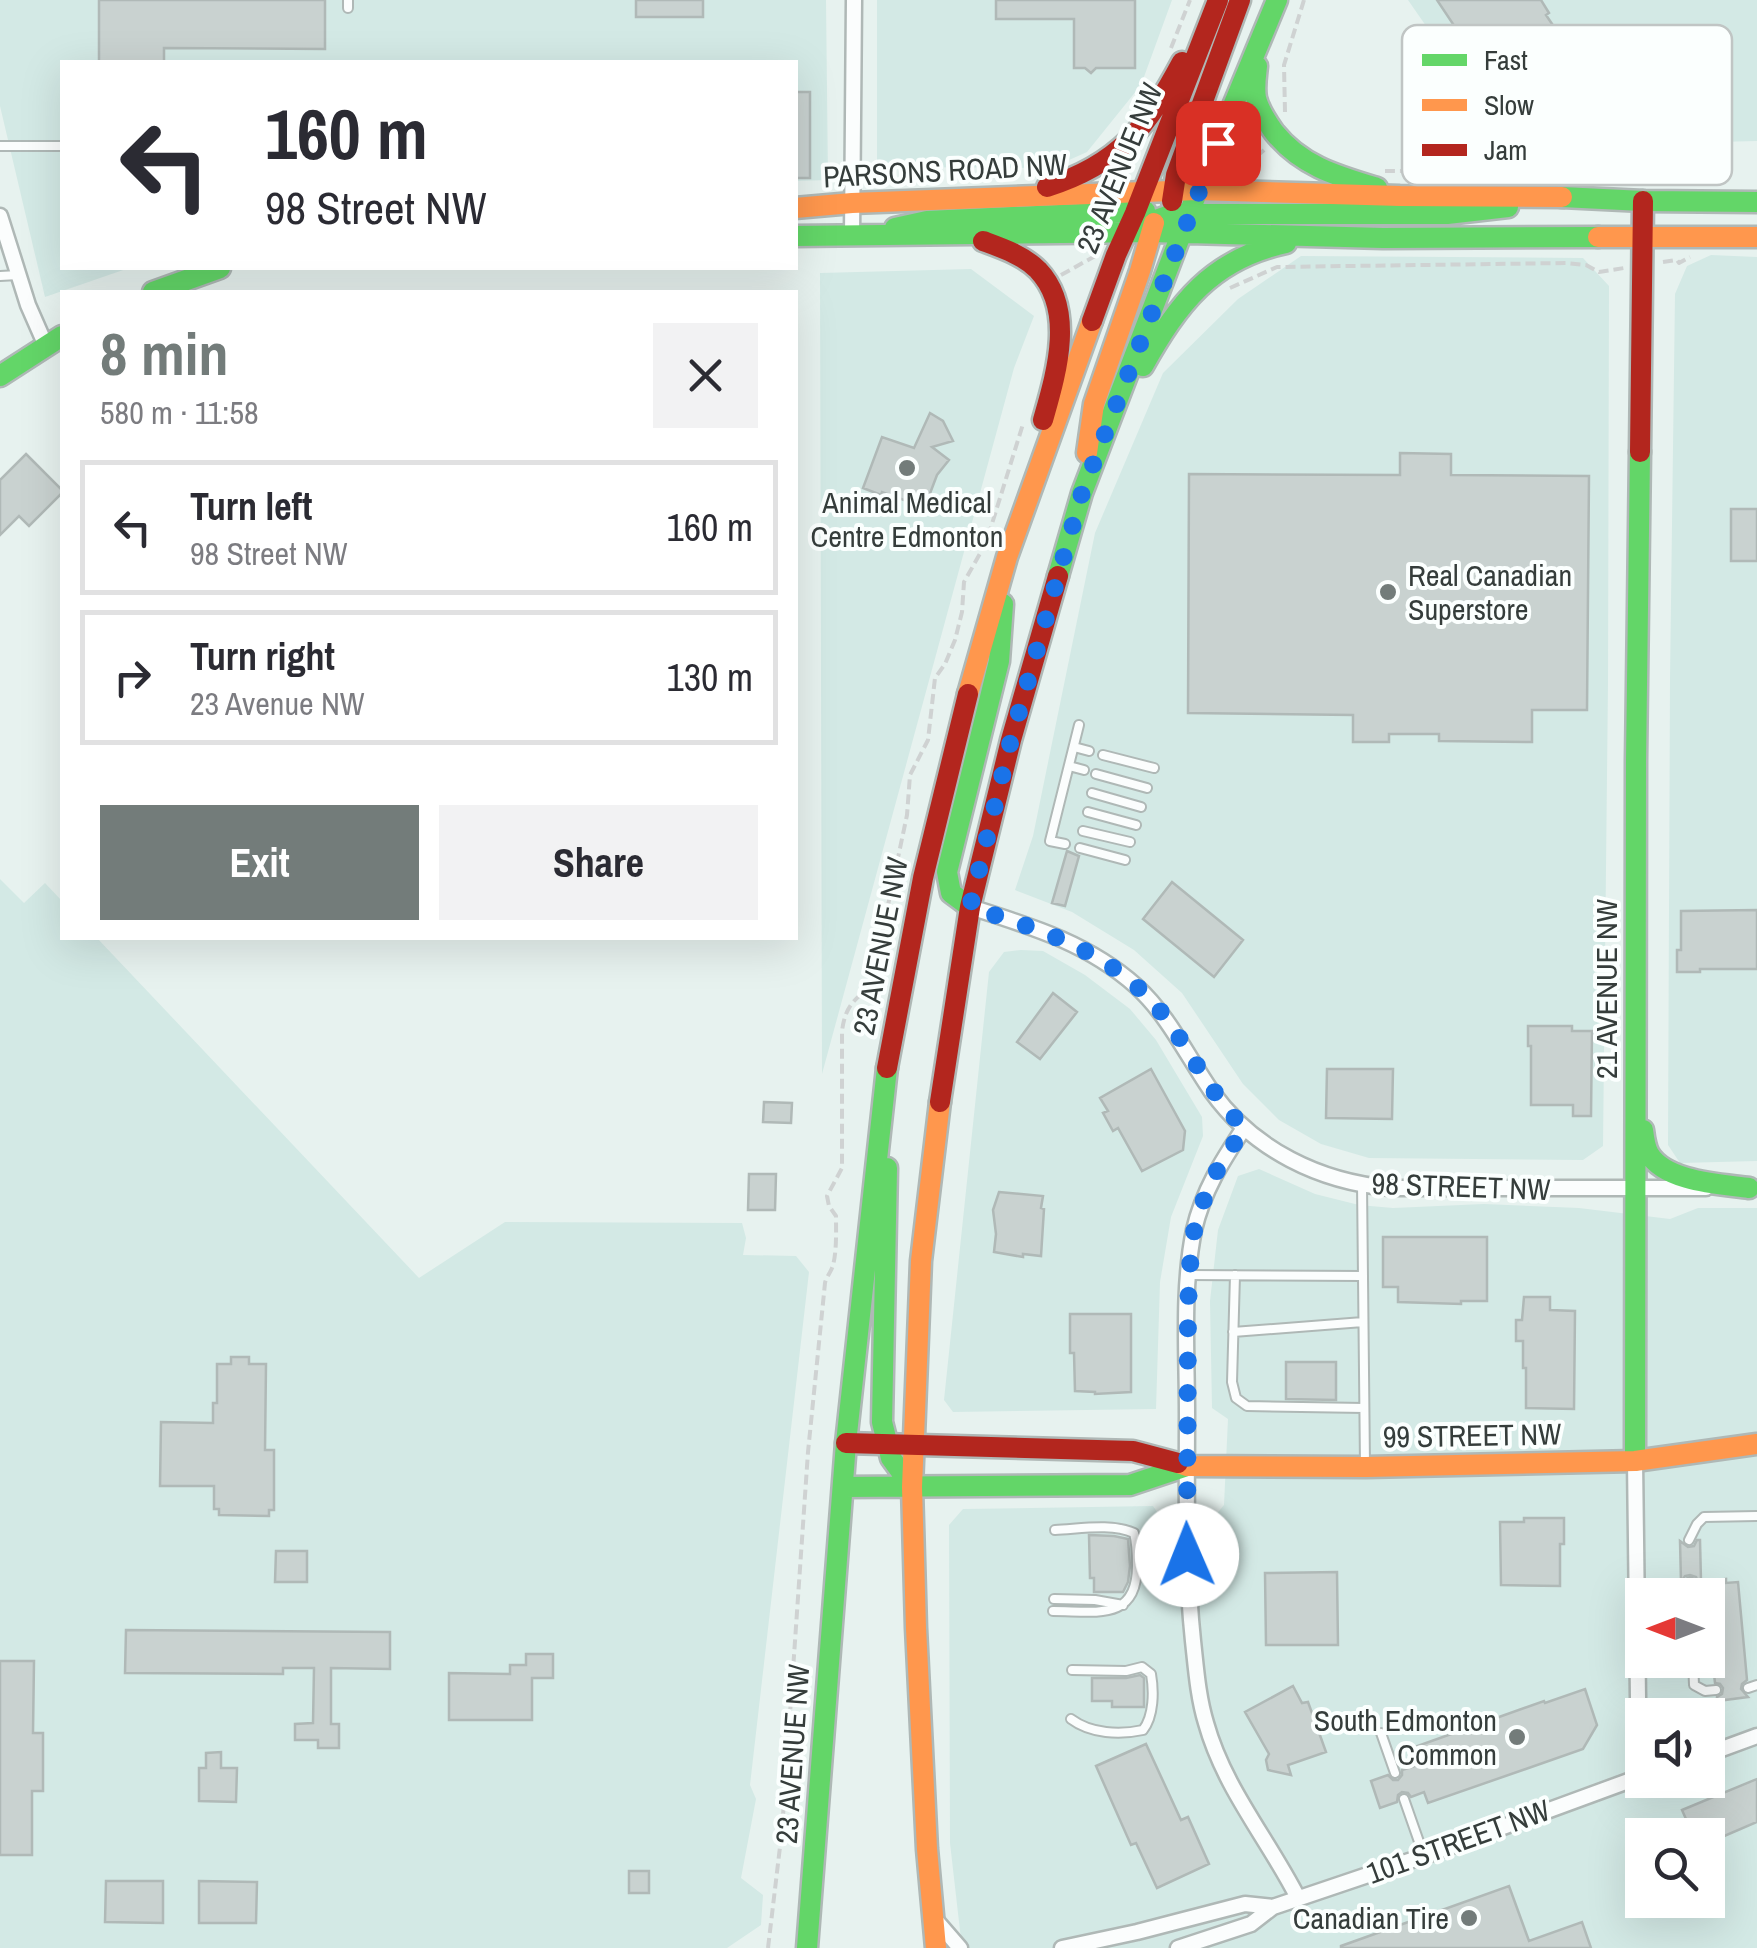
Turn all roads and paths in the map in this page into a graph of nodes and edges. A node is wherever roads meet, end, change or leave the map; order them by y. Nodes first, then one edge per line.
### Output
1 (854, 0) edge
2 (1208, 0) edge
3 (1218, 0) edge
4 (1240, 0) edge
5 (1277, 0) edge
6 (1304, 0) edge
7 (1260, 45) junction
8 (1285, 116) dead end
9 (1271, 144) dead end
10 (0, 146) edge
11 (60, 146) edge
12 (1376, 171) dead end
13 (1402, 171) edge
14 (1226, 177) dead end
15 (1198, 190) junction
16 (1400, 196) junction
17 (1533, 198) junction
18 (947, 199) junction
19 (1644, 201) junction
20 (1757, 202) edge
21 (852, 203) junction
22 (798, 208) edge
23 (1163, 212) junction
24 (0, 216) edge
25 (1125, 233) junction
26 (861, 235) junction
27 (798, 236) edge
28 (921, 236) junction
29 (1382, 238) junction
30 (1643, 238) junction
31 (1757, 238) edge
32 (1098, 254) dead end
33 (214, 270) edge
34 (1608, 270) dead end
35 (0, 276) edge
36 (18, 276) junction
37 (1054, 280) dead end
38 (1222, 286) dead end
39 (158, 290) edge
40 (54, 341) edge
41 (0, 376) edge
42 (1104, 433) junction
43 (1082, 493) junction
44 (1016, 530) junction
45 (1007, 557) junction
46 (1079, 726) dead end
47 (1074, 747) junction
48 (1088, 751) dead end
49 (1103, 754) dead end
50 (1069, 766) junction
51 (1154, 768) dead end
52 (1084, 770) dead end
53 (1096, 774) dead end
54 (1064, 786) junction
55 (1148, 788) dead end
56 (1078, 790) dead end
57 (1092, 793) dead end
58 (1059, 805) junction
59 (1141, 807) dead end
60 (1074, 809) dead end
61 (1088, 812) dead end
62 (1054, 824) junction
63 (1136, 824) dead end
64 (1069, 828) dead end
65 (1083, 831) dead end
66 (1130, 842) dead end
67 (1065, 844) dead end
68 (1080, 848) dead end
69 (1125, 860) dead end
70 (970, 907) junction
71 (888, 1063) junction
72 (1636, 1068) junction
73 (1244, 1128) junction
74 (1362, 1184) junction
75 (1636, 1188) junction
76 (1753, 1188) edge
77 (1188, 1275) junction
78 (1235, 1275) junction
79 (1363, 1276) junction
80 (1363, 1322) junction
81 (1234, 1332) junction
82 (1364, 1408) junction
83 (846, 1443) junction
84 (884, 1444) junction
85 (913, 1444) junction
86 (1757, 1444) edge
87 (1634, 1461) junction
88 (1187, 1466) junction
89 (1366, 1467) junction
90 (843, 1487) junction
91 (912, 1487) junction
92 (1757, 1516) edge
93 (1055, 1530) dead end
94 (1689, 1540) dead end
95 (1054, 1599) dead end
96 (1123, 1605) junction
97 (1053, 1611) dead end
98 (1072, 1670) dead end
99 (1694, 1678) edge
100 (1716, 1690) dead end
101 (1639, 1698) edge
102 (789, 1703) dead end
103 (1072, 1719) dead end
104 (1381, 1733) dead end
105 (1757, 1736) edge
106 (1725, 1748) edge
107 (1395, 1773) dead end
108 (1625, 1783) edge
109 (1404, 1799) dead end
110 (1424, 1856) junction
111 (1298, 1898) junction
112 (1274, 1906) junction
113 (933, 1916) junction
114 (768, 1948) edge
115 (807, 1948) edge
116 (936, 1948) edge
117 (960, 1948) edge
118 (1062, 1948) edge
119 (1178, 1948) edge

1 - 21 street
2 - 18 main road
3 - 23 main road, 23 AVENUE NW
4 - 23 main road
5 - 7 main road
6 - 8 path
7 - 15 main road
7 - 16 main road
9 - 14 path
10 - 11 lane
12 - 13 path
15 - 16 main road, PARSONS ROAD NW
15 - 23 main road, PARSONS ROAD NW
16 - 17 main road, PARSONS ROAD NW
17 - 19 main road, PARSONS ROAD NW
17 - 23 main road
18 - 21 main road, PARSONS ROAD NW
18 - 23 main road, PARSONS ROAD NW
19 - 20 main road, PARSONS ROAD NW
19 - 30 main road, 21 AVENUE NW
21 - 22 main road, PARSONS ROAD NW
21 - 26 street
23 - 25 main road, 23 AVENUE NW
23 - 26 main road
23 - 29 main road, PARSONS ROAD NW
23 - 42 main road, 23 AVENUE NW
23 - 43 main road
24 - 36 street
25 - 28 main road, PARSONS ROAD NW
25 - 44 main road, 23 AVENUE NW
26 - 27 main road, PARSONS ROAD NW
26 - 28 main road, PARSONS ROAD NW
28 - 44 main road
29 - 30 main road, PARSONS ROAD NW
29 - 42 main road
30 - 31 main road, PARSONS ROAD NW
30 - 72 main road, 21 AVENUE NW
32 - 37 path
33 - 39 main road
34 - 38 path
35 - 36 lane
36 - 40 street
40 - 41 main road
42 - 43 main road, 23 AVENUE NW
43 - 70 main road, 23 AVENUE NW
44 - 45 main road, 23 AVENUE NW
45 - 70 main road
45 - 71 main road, 23 AVENUE NW
46 - 47 lane
47 - 48 lane
47 - 50 lane
49 - 51 lane
50 - 52 lane
50 - 54 lane
53 - 55 lane
54 - 56 lane
54 - 58 lane
57 - 59 lane
58 - 60 lane
58 - 62 lane
61 - 63 lane
62 - 64 lane
62 - 67 lane
65 - 66 lane
68 - 69 lane
70 - 73 street, 98 STREET NW
70 - 85 main road, 23 AVENUE NW
71 - 83 main road, 23 AVENUE NW
71 - 84 main road
72 - 75 main road, 21 AVENUE NW
72 - 76 main road
73 - 74 street, 98 STREET NW
73 - 77 street
74 - 75 street, 98 STREET NW
74 - 79 lane
75 - 76 street, 98 STREET NW
75 - 87 main road, 21 AVENUE NW
77 - 78 lane
77 - 88 street
78 - 79 lane
78 - 81 lane
79 - 80 lane
80 - 81 lane
80 - 82 lane
81 - 82 lane
82 - 89 lane
83 - 84 main road, 99 STREET NW
83 - 90 main road, 23 AVENUE NW
84 - 85 main road, 99 STREET NW
84 - 91 main road
85 - 88 main road, 99 STREET NW
85 - 91 main road, 23 AVENUE NW
86 - 87 main road, 99 STREET NW
87 - 89 main road, 99 STREET NW
87 - 101 street, 21 AVENUE NW
88 - 89 main road, 99 STREET NW
88 - 91 main road, 99 STREET NW
88 - 111 street
90 - 91 main road, 99 STREET NW
90 - 115 main road, 23 AVENUE NW
91 - 113 main road, 23 AVENUE NW
92 - 94 lane
93 - 96 lane
95 - 96 lane
96 - 97 lane
98 - 103 lane
99 - 100 lane
102 - 114 path
104 - 107 lane
105 - 106 street
108 - 110 street, 101 STREET NW
109 - 110 lane
110 - 111 street, 101 STREET NW
111 - 112 street, 101 STREET NW
112 - 118 street, 101 STREET NW
112 - 119 street, 101 STREET NW
113 - 116 main road, 23 AVENUE NW
113 - 117 street

